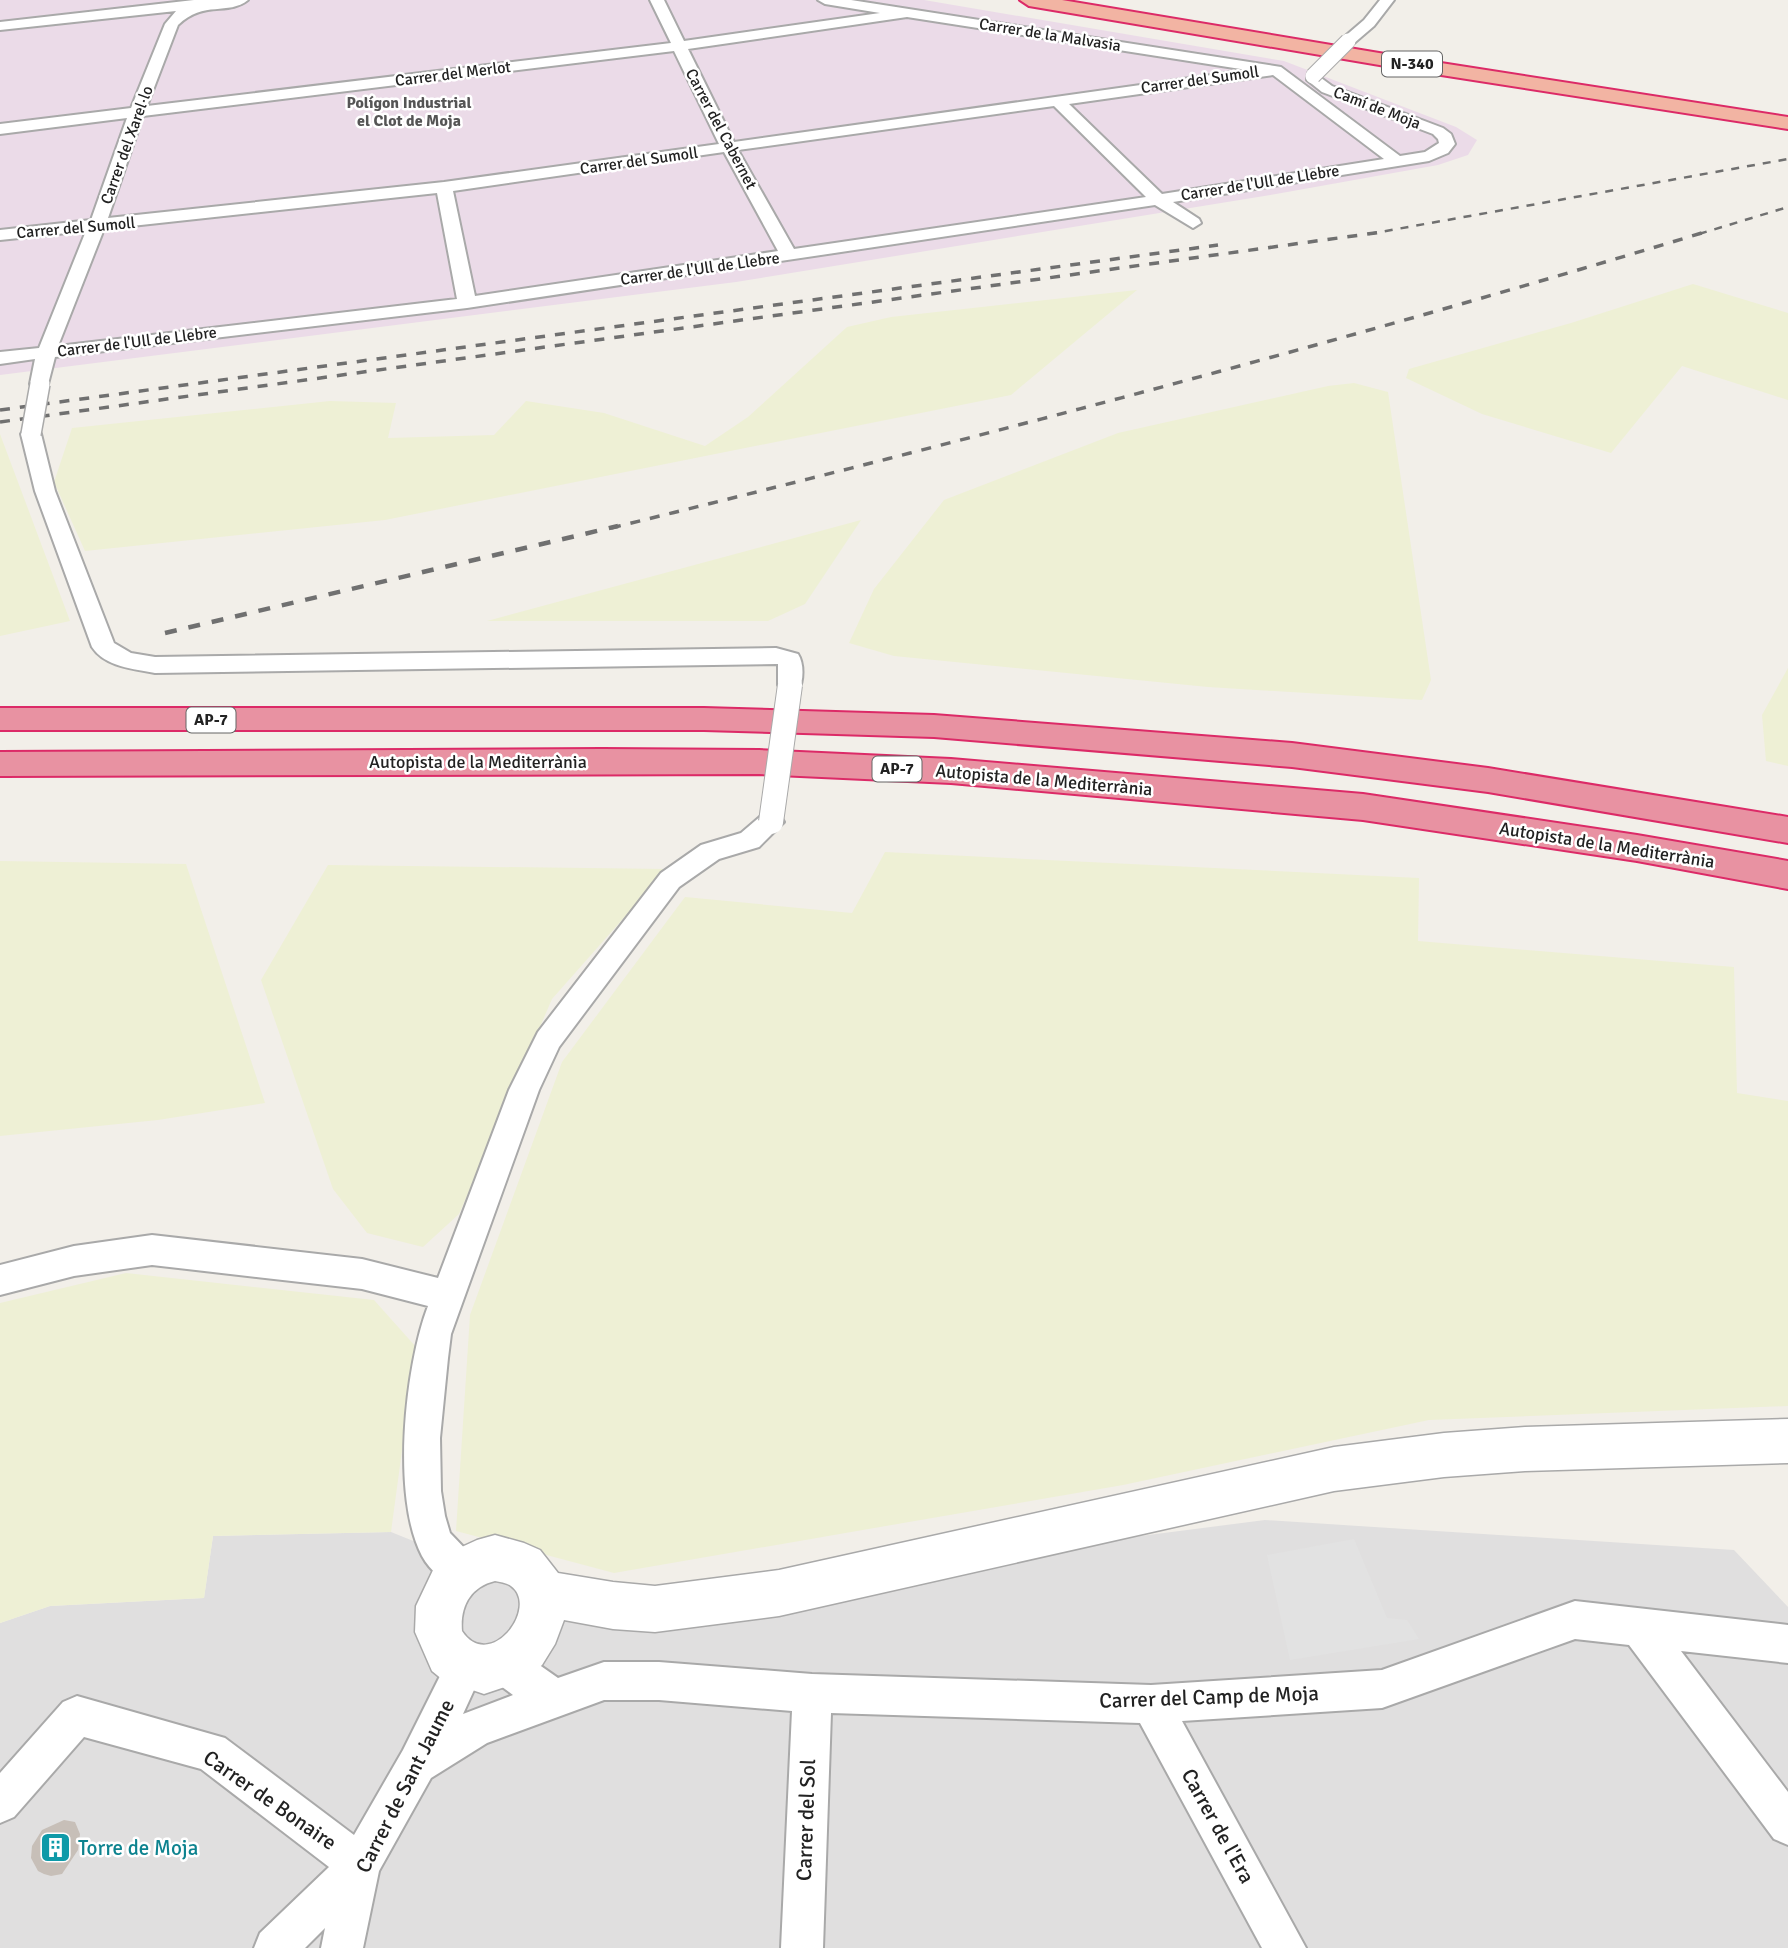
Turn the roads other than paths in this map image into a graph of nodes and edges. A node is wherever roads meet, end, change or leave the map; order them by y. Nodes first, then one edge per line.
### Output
1 (227, 0) edge
2 (239, 0) edge
3 (657, 0) edge
4 (825, 0) edge
5 (1011, 0) edge
6 (1033, 0) edge
7 (1387, 0) edge
8 (198, 3) edge
9 (165, 8) edge
10 (906, 13) junction
11 (0, 26) edge
12 (677, 46) junction
13 (1276, 70) junction
14 (1058, 100) junction
15 (138, 113) junction
16 (1788, 122) edge
17 (0, 129) edge
18 (729, 148) junction
19 (1397, 161) junction
20 (444, 187) junction
21 (1157, 200) junction
22 (1193, 223) dead end
23 (96, 226) junction
24 (0, 235) edge
25 (789, 256) junction
26 (467, 303) junction
27 (47, 353) junction
28 (0, 358) edge
29 (0, 719) edge
30 (0, 764) edge
31 (1788, 830) edge
32 (1788, 875) edge
33 (0, 1280) edge
34 (449, 1296) junction
35 (1788, 1441) edge
36 (462, 1572) junction
37 (543, 1593) junction
38 (1640, 1628) junction
39 (1788, 1644) edge
40 (485, 1665) junction
41 (812, 1693) junction
42 (556, 1698) junction
43 (1151, 1704) junction
44 (417, 1764) junction
45 (0, 1803) edge
46 (1788, 1825) edge
47 (360, 1865) junction
48 (275, 1948) edge
49 (342, 1948) edge
50 (802, 1948) edge
51 (1285, 1948) edge

1 - 2 street
2 - 8 street
3 - 12 street, Carrer del Cabernet
4 - 10 street, Carrer de la Malvasia
5 - 6 highway
6 - 16 highway, N-340
7 - 19 street, Camí de Moja, bridge
8 - 9 street
9 - 11 street
9 - 15 street, Carrer del Xarel·lo
10 - 12 street, Carrer del Merlot
10 - 13 street, Carrer de la Malvasia
12 - 15 street, Carrer del Merlot
12 - 18 street, Carrer del Cabernet
13 - 14 street, Carrer del Sumoll
13 - 19 street
14 - 18 street, Carrer del Sumoll
14 - 21 street
15 - 17 street, Carrer del Merlot
15 - 23 street, Carrer del Xarel·lo
18 - 20 street, Carrer del Sumoll
18 - 25 street, Carrer del Cabernet
19 - 21 street, Carrer de l'Ull de Llebre
20 - 23 street, Carrer del Sumoll
20 - 26 street
21 - 22 street
21 - 25 street, Carrer de l'Ull de Llebre
23 - 24 street, Carrer del Sumoll
23 - 27 street, Carrer del Xarel·lo
25 - 26 street, Carrer de l'Ull de Llebre
26 - 27 street, Carrer de l'Ull de Llebre
27 - 28 street, Carrer de l'Ull de Llebre
27 - 34 street, Carrer del Xarel·lo, bridge
29 - 31 highway, AP-7
30 - 32 highway, Autopista de la Mediterrània / AP-7
33 - 34 street
34 - 36 street
35 - 37 street
36 - 37 street
36 - 40 street
37 - 40 street
38 - 39 street, Carrer del Camp de Moja
38 - 43 street, Carrer del Camp de Moja
38 - 46 street
40 - 42 street
40 - 44 street, Carrer de Sant Jaume
41 - 42 street, Carrer del Camp de Moja
41 - 43 street, Carrer del Camp de Moja
41 - 50 street, Carrer del Sol
42 - 44 street, Carrer del Camp de Moja
43 - 51 street, Carrer de l'Era
44 - 47 street, Carrer de Sant Jaume
45 - 47 street, Carrer de Bonaire
47 - 48 street
47 - 49 street, Carrer de Sant Jaume

